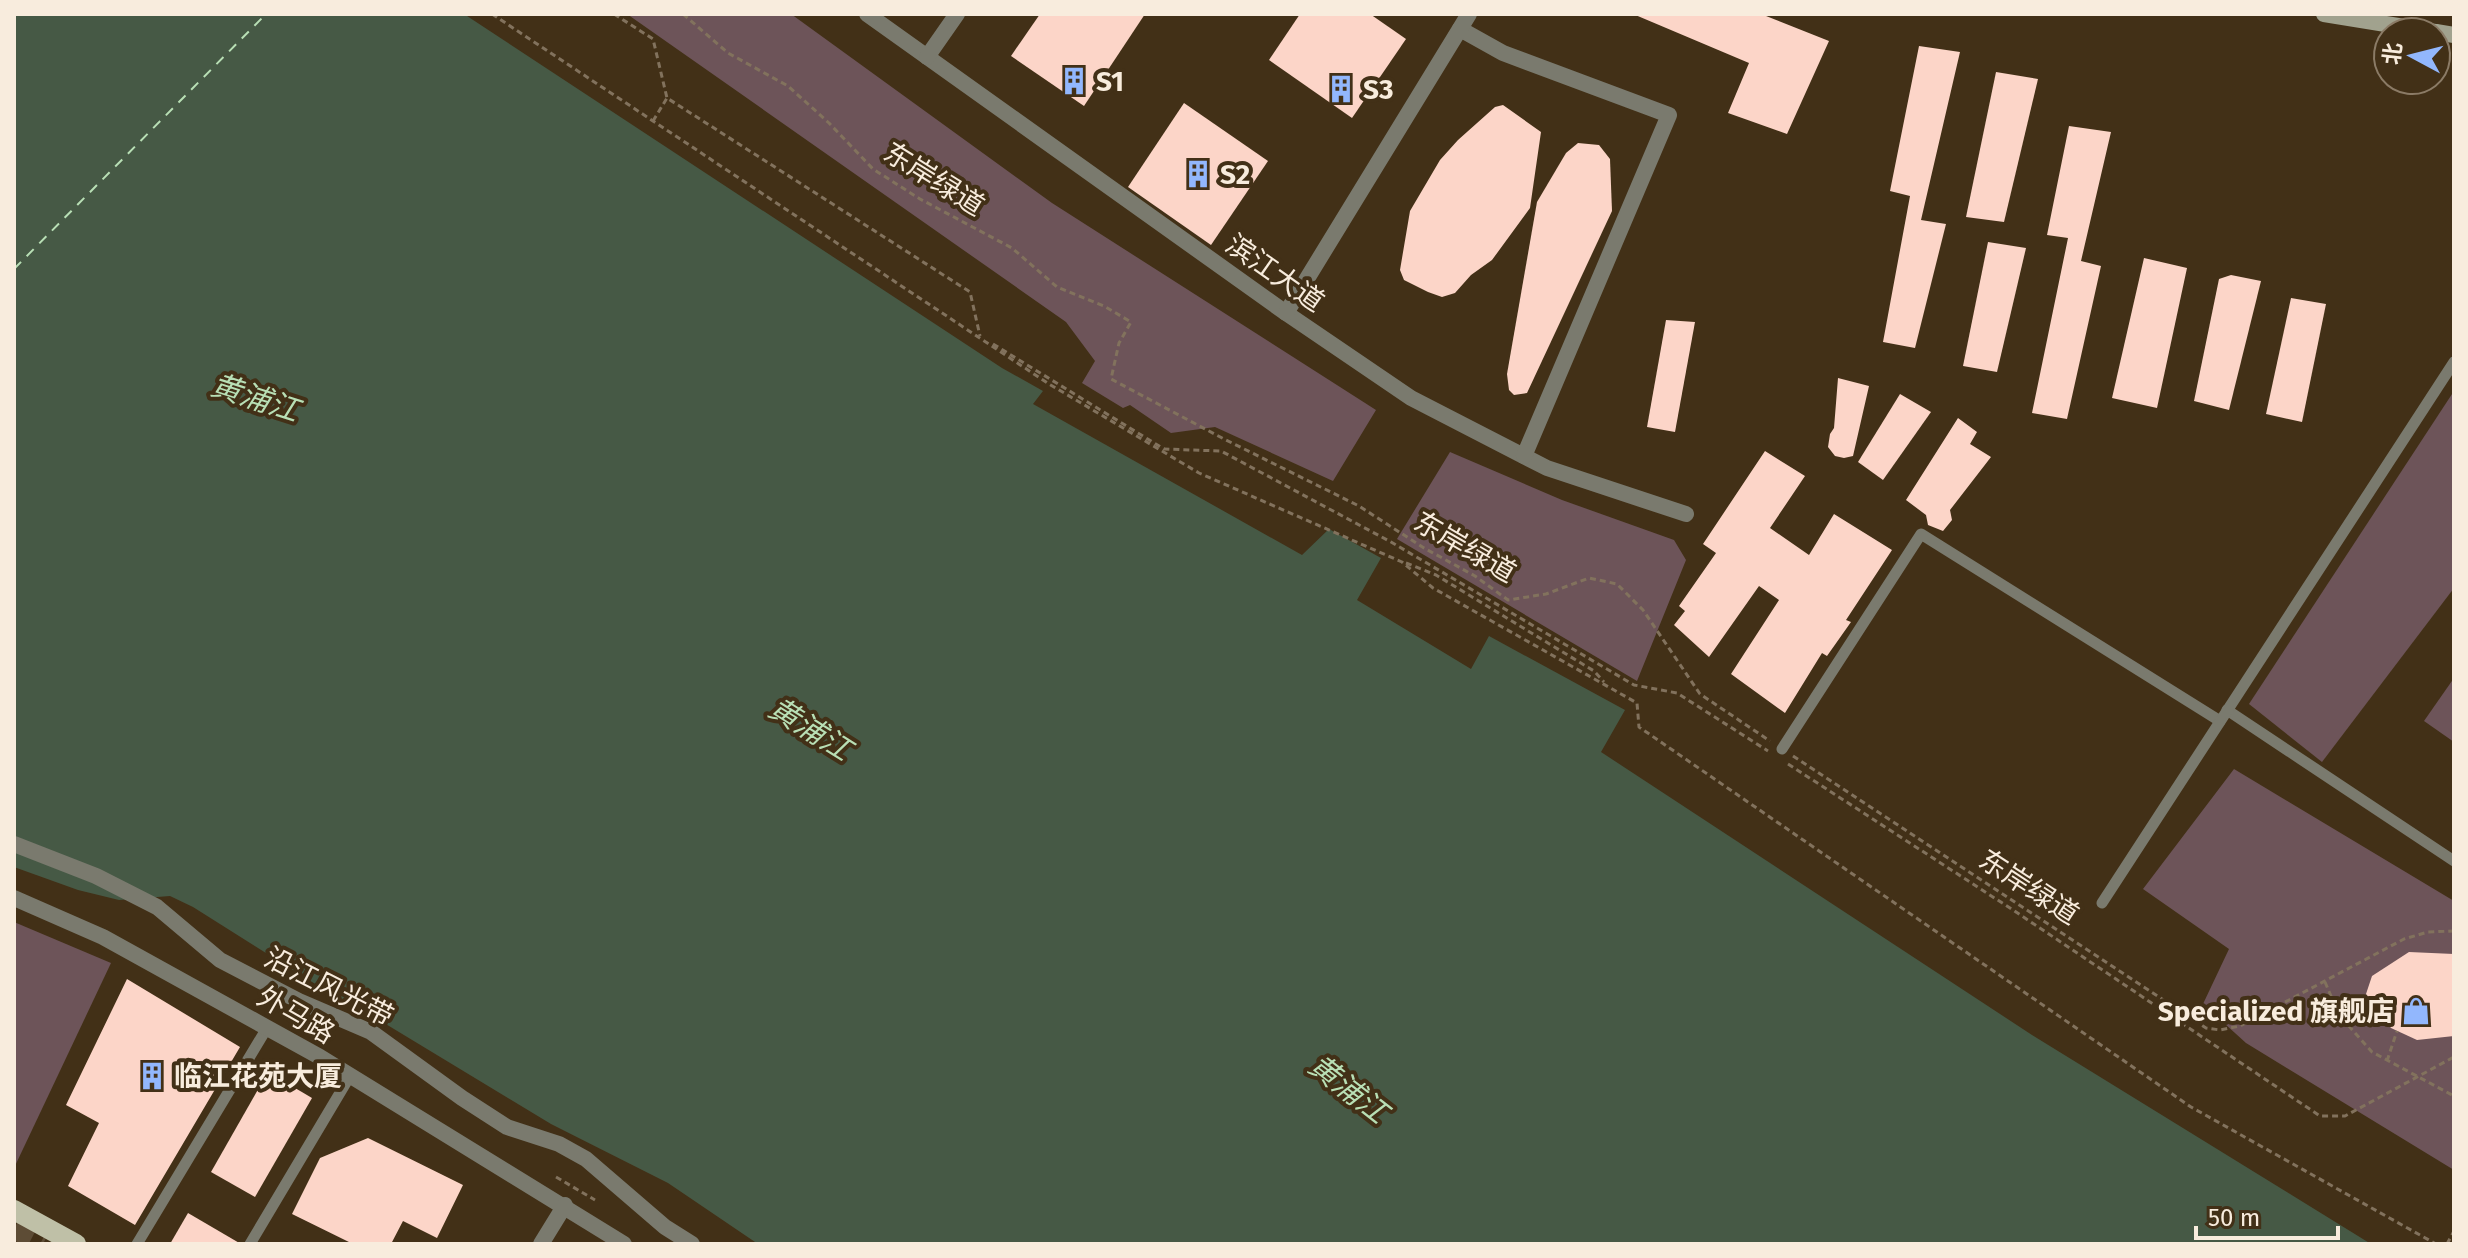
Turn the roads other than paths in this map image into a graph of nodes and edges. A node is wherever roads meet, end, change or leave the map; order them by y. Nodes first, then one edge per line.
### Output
1 (867, 14) edge
2 (957, 14) edge
3 (1469, 14) edge
4 (2324, 14) edge
5 (2372, 22) edge
6 (1460, 29) junction
7 (927, 57) junction
8 (1286, 313) junction
9 (2454, 362) edge
10 (1524, 456) junction
11 (1686, 514) dead end
12 (2223, 716) junction
13 (1781, 754) road end
14 (14, 844) edge
15 (2454, 861) edge
16 (14, 898) edge
17 (2102, 903) dead end
18 (267, 1028) junction
19 (350, 1076) junction
20 (565, 1205) junction
21 (14, 1210) edge
22 (76, 1244) edge
23 (137, 1244) edge
24 (250, 1244) edge
25 (541, 1244) edge
26 (624, 1244) edge
27 (692, 1244) edge

1 - 7 street, 滨江大道
2 - 7 street
3 - 6 street
4 - 5 main road
6 - 8 street
6 - 10 street
7 - 8 street, 滨江大道
8 - 10 street, 滨江大道
9 - 12 lane
10 - 11 street, 滨江大道
12 - 13 lane
12 - 15 lane
12 - 17 lane
14 - 27 street, 沿江风光带
16 - 18 street, 外马路
18 - 19 street, 外马路
18 - 23 lane
19 - 20 street, 外马路
19 - 24 lane
20 - 25 street
20 - 26 street, 外马路
21 - 22 main road

